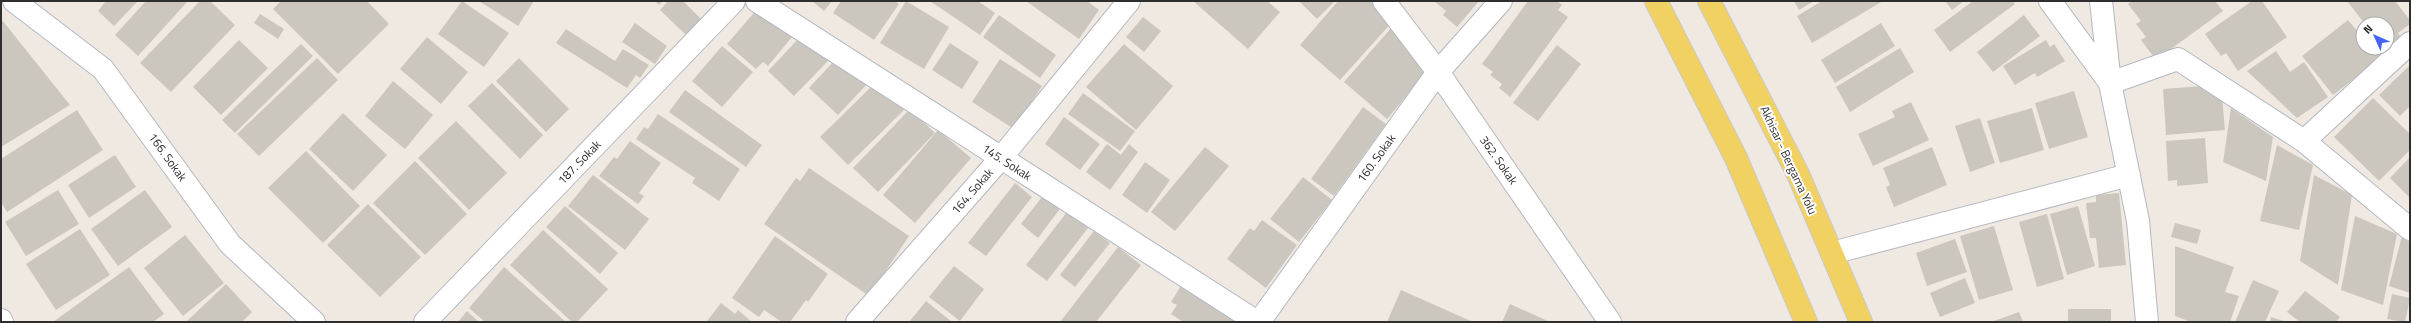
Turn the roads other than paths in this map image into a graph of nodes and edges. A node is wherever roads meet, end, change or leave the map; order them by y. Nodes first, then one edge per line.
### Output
1 (14, 1) edge
2 (734, 1) edge
3 (757, 1) edge
4 (1129, 1) edge
5 (1384, 1) edge
6 (1501, 1) edge
7 (1656, 1) edge
8 (1709, 1) edge
9 (2050, 1) edge
10 (2101, 1) edge
11 (2410, 43) edge
12 (1438, 72) junction
13 (2110, 83) junction
14 (2304, 140) junction
15 (1002, 158) junction
16 (2129, 176) junction
17 (2410, 229) edge
18 (1832, 254) junction
19 (314, 322) edge
20 (425, 322) edge
21 (857, 322) edge
22 (1258, 322) edge
23 (1610, 322) edge
24 (1806, 322) edge
25 (1861, 322) edge
26 (2147, 322) edge

1 - 19 street, 166. Sokak
2 - 20 street, 187. Sokak
3 - 15 street, 145. Sokak
4 - 15 street, 164. Sokak
5 - 12 street, 362. Sokak
6 - 12 street, 160. Sokak
7 - 24 main road
8 - 18 main road, Akhisar - Bergama Yolu
9 - 13 street
10 - 13 street
11 - 14 street
12 - 22 street, 160. Sokak
12 - 23 street, 362. Sokak
13 - 14 street
13 - 16 street
14 - 17 street
15 - 21 street, 164. Sokak
15 - 22 street, 145. Sokak
16 - 18 street
16 - 26 street
18 - 25 main road, Akhisar - Bergama Yolu

